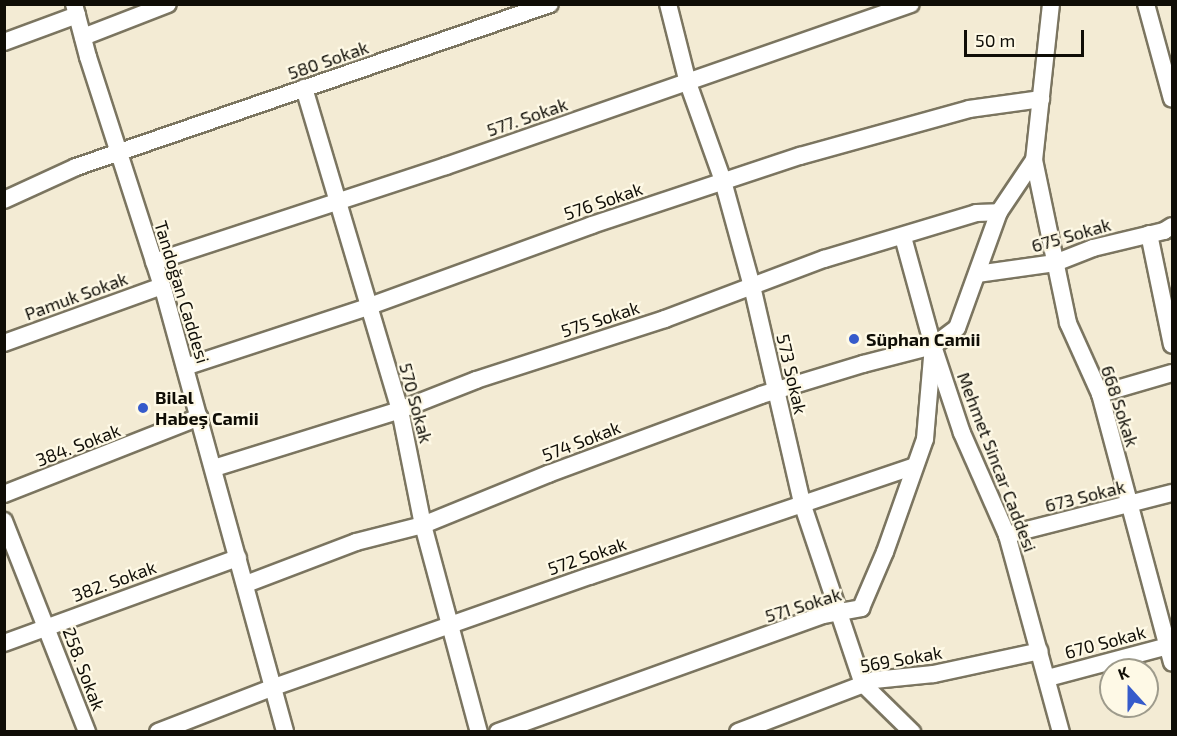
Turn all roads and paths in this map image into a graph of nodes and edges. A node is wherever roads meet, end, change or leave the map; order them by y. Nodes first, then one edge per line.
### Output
1 (168, 4) edge
2 (550, 4) edge
3 (668, 4) edge
4 (911, 4) edge
5 (1051, 4) edge
6 (1146, 4) edge
7 (76, 10) edge
8 (82, 37) junction
9 (4, 42) edge
10 (688, 83) junction
11 (304, 88) junction
12 (1041, 99) junction
13 (1173, 99) edge
14 (119, 154) junction
15 (1034, 160) junction
16 (723, 181) junction
17 (4, 200) edge
18 (339, 200) junction
19 (999, 212) junction
20 (1173, 226) edge
21 (1149, 234) junction
22 (903, 237) junction
23 (154, 262) junction
24 (1056, 263) junction
25 (977, 274) junction
26 (162, 286) junction
27 (752, 286) junction
28 (367, 307) junction
29 (4, 344) edge
30 (1173, 345) edge
31 (933, 346) junction
32 (185, 367) junction
33 (1173, 373) edge
34 (775, 391) junction
35 (1100, 394) junction
36 (400, 410) junction
37 (199, 417) junction
38 (915, 466) junction
39 (213, 468) junction
40 (4, 494) edge
41 (1173, 494) edge
42 (802, 503) junction
43 (1129, 506) junction
44 (4, 521) edge
45 (423, 525) junction
46 (1007, 535) junction
47 (238, 558) junction
48 (246, 584) junction
49 (839, 612) junction
50 (452, 625) junction
51 (47, 627) junction
52 (4, 643) edge
53 (1170, 645) edge
54 (1040, 651) junction
55 (1173, 663) edge
56 (1048, 678) junction
57 (863, 684) junction
58 (274, 687) junction
59 (87, 732) edge
60 (158, 732) edge
61 (285, 732) edge
62 (479, 732) edge
63 (498, 732) edge
64 (738, 732) edge
65 (912, 732) edge
66 (1061, 732) edge

1 - 8 street
2 - 11 street, 580 Sokak
3 - 10 street, 573 Sokak
4 - 10 street, 577. Sokak
5 - 12 street
6 - 13 street
7 - 8 street, Tandoğan Caddesi
7 - 9 street
8 - 14 street, Tandoğan Caddesi
10 - 16 street, 573 Sokak
10 - 18 street, 577. Sokak
11 - 14 street, 580 Sokak
11 - 18 street, 570 Sokak
12 - 15 street
12 - 16 street, 576 Sokak
14 - 17 street, 580 Sokak
14 - 23 street, Tandoğan Caddesi
15 - 19 street
15 - 24 street, 668 Sokak
16 - 27 street, 573 Sokak
16 - 28 street, 576 Sokak
18 - 23 street, 577. Sokak
18 - 28 street, 570 Sokak
19 - 22 street, 575 Sokak
19 - 25 street
20 - 21 street, 675 Sokak
21 - 24 street, 675 Sokak
21 - 30 street
22 - 27 street, 575 Sokak
22 - 31 street, Mehmet Sincar Caddesi
23 - 26 street, Tandoğan Caddesi
24 - 25 street, 675 Sokak
24 - 35 street, 668 Sokak
25 - 31 street
26 - 29 street, Pamuk Sokak
26 - 32 street, Tandoğan Caddesi
27 - 34 street, 573 Sokak
27 - 36 street, 575 Sokak
28 - 32 street, 576 Sokak
28 - 36 street, 570 Sokak
31 - 34 street, 574 Sokak
31 - 38 street, 571 Sokak
31 - 46 street, Mehmet Sincar Caddesi
32 - 37 street, Tandoğan Caddesi
33 - 35 street
34 - 42 street, 573 Sokak
34 - 45 street, 574 Sokak
35 - 43 street, 668 Sokak
36 - 39 street, 575 Sokak
36 - 45 street, 570 Sokak
37 - 39 street, Tandoğan Caddesi
37 - 40 street, 384. Sokak
38 - 42 street, 572 Sokak
38 - 49 street, 571 Sokak
39 - 47 street, Tandoğan Caddesi
41 - 43 street, 673 Sokak
42 - 49 street, 573 Sokak
42 - 50 street, 572 Sokak
43 - 46 street, 673 Sokak
43 - 53 street, 668 Sokak
44 - 51 street, 258. Sokak
45 - 48 street, 574 Sokak
45 - 50 street, 570 Sokak
46 - 54 street, Mehmet Sincar Caddesi
47 - 48 street, Tandoğan Caddesi
47 - 51 street, 382. Sokak
48 - 58 street, Tandoğan Caddesi
49 - 57 street, 573 Sokak
49 - 63 street, 571 Sokak
50 - 58 street, 572 Sokak
50 - 62 street, 570 Sokak
51 - 52 street, 382. Sokak
51 - 59 street, 258. Sokak
53 - 55 street, 668 Sokak
53 - 56 street, 670 Sokak
54 - 56 street, Mehmet Sincar Caddesi
54 - 57 street, 569 Sokak
56 - 66 street, Mehmet Sincar Caddesi
57 - 64 street, 569 Sokak
57 - 65 street, 573 Sokak
58 - 60 street, 572 Sokak
58 - 61 street, Tandoğan Caddesi

